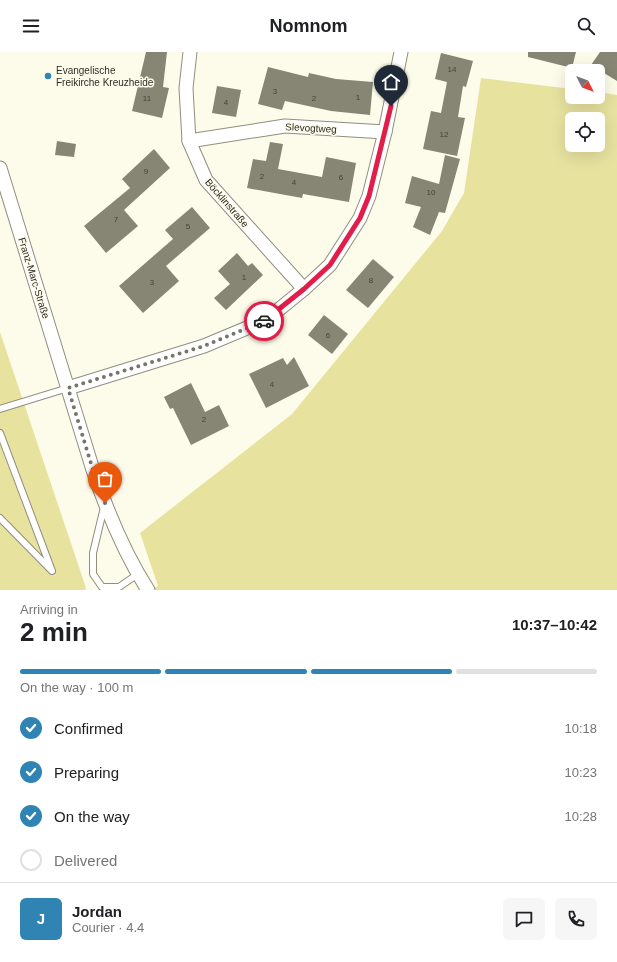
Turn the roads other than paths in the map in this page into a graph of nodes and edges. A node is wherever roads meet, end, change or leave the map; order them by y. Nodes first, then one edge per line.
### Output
1 (190, 52) edge
2 (401, 52) edge
3 (385, 132) junction
4 (189, 141) junction
5 (0, 168) edge
6 (304, 289) junction
7 (68, 388) junction
8 (0, 409) edge
9 (0, 433) edge
10 (105, 503) junction
11 (0, 518) edge
12 (138, 574) junction
13 (148, 590) edge

1 - 4 street, Böcklinstraße
2 - 3 street
3 - 4 street, Slevogtweg
3 - 6 street
4 - 6 street, Böcklinstraße
5 - 7 street, Franz-Marc-Straße
6 - 7 street
7 - 8 lane
7 - 10 street, Franz-Marc-Straße
9 - 11 lane
10 - 12 street, Franz-Marc-Straße
10 - 12 lane
12 - 13 street, Franz-Marc-Straße

